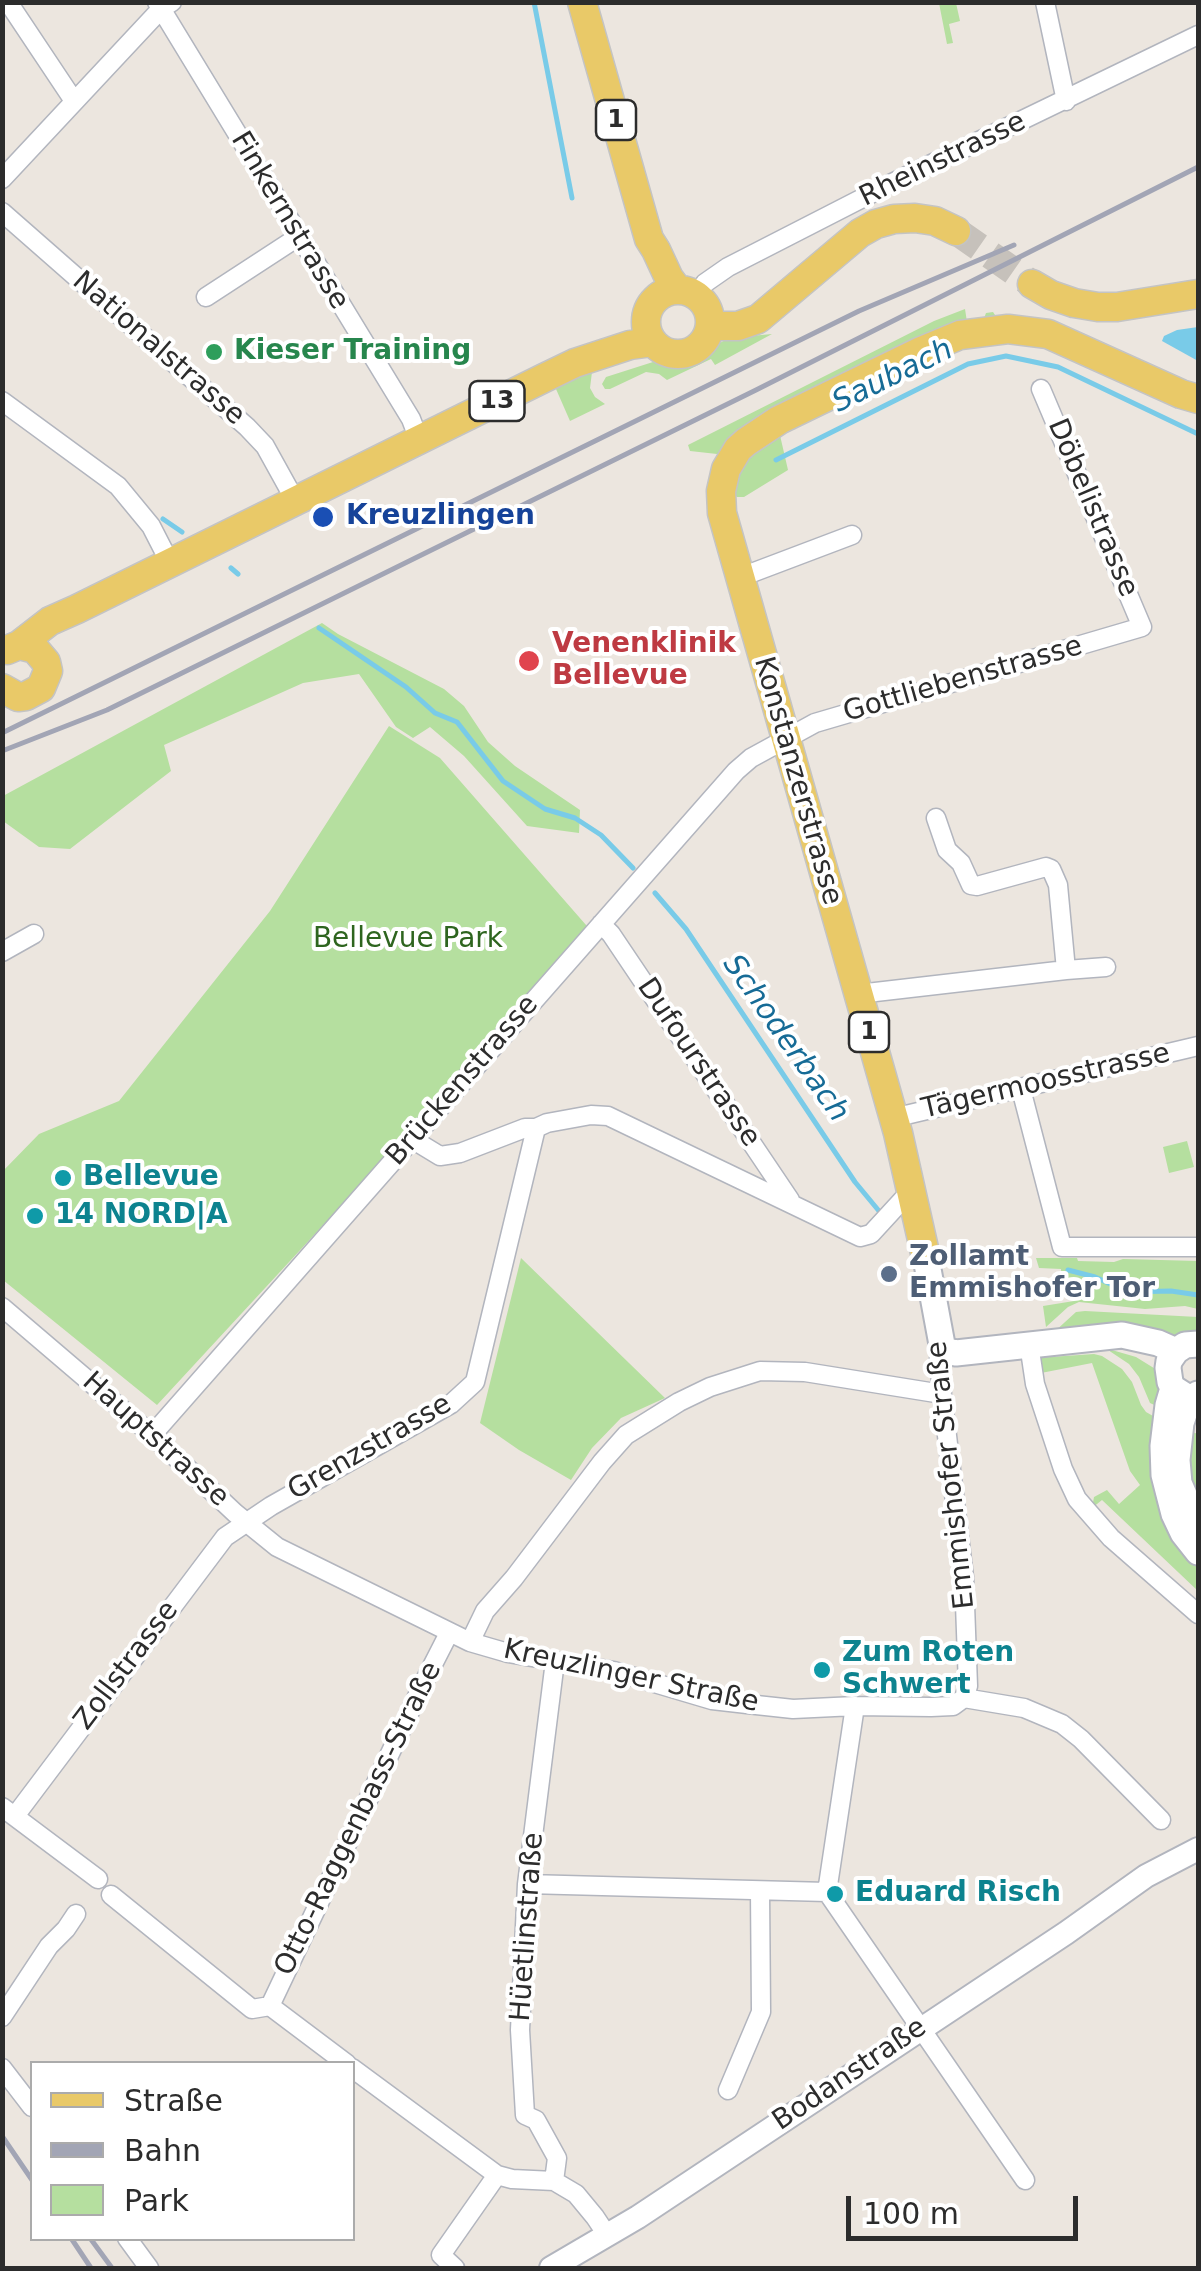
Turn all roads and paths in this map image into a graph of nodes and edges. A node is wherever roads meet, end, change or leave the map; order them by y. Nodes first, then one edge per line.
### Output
1 (8, 2) edge
2 (582, 2) edge
3 (1045, 2) edge
4 (163, 5) edge
5 (1198, 36) edge
6 (1066, 101) junction
7 (74, 102) junction
8 (2, 179) edge
9 (2, 212) edge
10 (956, 230) tunnel mouth
11 (298, 237) junction
12 (1032, 284) tunnel mouth
13 (1198, 294) edge
14 (206, 297) dead end
15 (669, 298) junction
16 (710, 326) junction
17 (653, 342) junction
18 (575, 363) junction
19 (1041, 389) dead end
20 (1198, 400) edge
21 (2, 402) edge
22 (420, 440) junction
23 (296, 502) junction
24 (852, 535) dead end
25 (167, 557) junction
26 (741, 577) junction
27 (77, 609) junction
28 (1142, 627) joint
29 (11, 649) edge
30 (46, 662) junction
31 (5, 695) edge
32 (785, 738) junction
33 (936, 818) dead end
34 (601, 924) junction
35 (34, 934) dead end
36 (2, 952) edge
37 (1106, 967) dead end
38 (1066, 970) junction
39 (858, 994) junction
40 (1198, 1046) edge
41 (1021, 1089) junction
42 (893, 1118) junction
43 (536, 1128) junction
44 (412, 1139) junction
45 (911, 1194) junction
46 (792, 1203) junction
47 (1198, 1247) edge
48 (925, 1253) joint
49 (2, 1307) edge
50 (1029, 1344) junction
51 (942, 1350) junction
52 (1185, 1373) edge
53 (942, 1394) junction
54 (1198, 1411) edge
55 (152, 1435) junction
56 (1189, 1502) junction
57 (246, 1522) junction
58 (1198, 1527) edge
59 (1198, 1552) edge
60 (312, 1566) joint
61 (1198, 1614) edge
62 (449, 1633) junction
63 (470, 1642) junction
64 (554, 1661) junction
65 (964, 1698) junction
66 (855, 1706) junction
67 (9, 1811) edge
68 (1162, 1820) dead end
69 (1198, 1832) edge
70 (1192, 1851) edge
71 (1146, 1876) junction
72 (98, 1880) dead end
73 (527, 1884) junction
74 (760, 1891) junction
75 (827, 1892) junction
76 (110, 1895) dead end
77 (76, 1914) dead end
78 (270, 2006) junction
79 (2, 2017) edge
80 (919, 2029) junction
81 (342, 2061) edge
82 (2, 2068) edge
83 (355, 2070) edge
84 (728, 2090) dead end
85 (30, 2104) edge
86 (497, 2174) junction
87 (554, 2180) junction
88 (1025, 2180) dead end
89 (607, 2235) junction
90 (129, 2241) edge
91 (148, 2268) edge
92 (455, 2268) edge
93 (551, 2268) edge

1 - 7 street
2 - 15 main road, 1
3 - 6 street
4 - 7 street
4 - 11 street, Finkernstrasse
5 - 6 street, Rheinstrasse
6 - 15 street, Rheinstrasse
7 - 8 street
9 - 23 street, Nationalstrasse
10 - 16 main road
11 - 14 street
11 - 22 street, Finkernstrasse
12 - 13 main road
15 - 16 main road
15 - 17 main road
15 - 18 main road, 13
16 - 17 main road
17 - 18 main road, 13
18 - 22 main road, 13
19 - 28 street, Döbelistrasse
20 - 26 main road, Konstanzerstrasse / 1
21 - 25 street
22 - 23 main road, 13
23 - 25 main road, 13
24 - 26 street
25 - 27 main road, 13
26 - 32 main road, Konstanzerstrasse / 1
27 - 29 main road, 13
27 - 30 main road
28 - 32 street, Gottliebenstrasse
29 - 30 main road
30 - 31 main road
32 - 34 street, Brückenstrasse
32 - 39 main road, Konstanzerstrasse / 1
33 - 38 street
34 - 44 street, Brückenstrasse
34 - 46 street, Dufourstrasse
35 - 36 street
37 - 38 street
38 - 39 street
39 - 42 main road, Konstanzerstrasse / 1
40 - 41 street, Tägermoosstrasse
41 - 42 street, Tägermoosstrasse
41 - 47 street
42 - 45 main road, Konstanzerstrasse / 1
43 - 44 street
43 - 46 street
43 - 57 street, Grenzstrasse
44 - 55 street, Brückenstrasse
45 - 46 street
45 - 48 main road, Konstanzerstrasse / 1
48 - 51 main road, Emmishofer Straße
49 - 55 street, Hauptstrasse
50 - 51 main road
50 - 52 main road
50 - 61 street
51 - 53 street, Emmishofer Straße
52 - 56 main road
52 - 59 main road
53 - 63 street
53 - 65 street, Emmishofer Straße
54 - 56 main road
55 - 57 street, Hauptstrasse
56 - 58 main road
57 - 60 street, Hauptstrasse
57 - 67 street, Zollstrasse
60 - 62 street, Kreuzlinger Straße
62 - 63 street, Kreuzlinger Straße
62 - 78 street, Otto-Raggenbass-Straße
63 - 64 street, Kreuzlinger Straße
64 - 66 street, Kreuzlinger Straße
64 - 73 street, Hüetlinstraße
65 - 66 street, Kreuzlinger Straße
65 - 68 street, Kreuzlinger Straße
66 - 75 street
67 - 72 street
69 - 71 street, Bodanstraße
70 - 71 street, Bodanstraße
71 - 80 street, Bodanstraße
73 - 74 street
73 - 87 street, Hüetlinstraße
74 - 75 street
74 - 84 street
75 - 80 street
76 - 78 street
77 - 79 street
78 - 81 street
80 - 88 street
80 - 89 street, Bodanstraße
82 - 85 street
83 - 86 street
86 - 87 street
86 - 92 street
87 - 89 street
89 - 93 street, Bodanstraße
90 - 91 street

